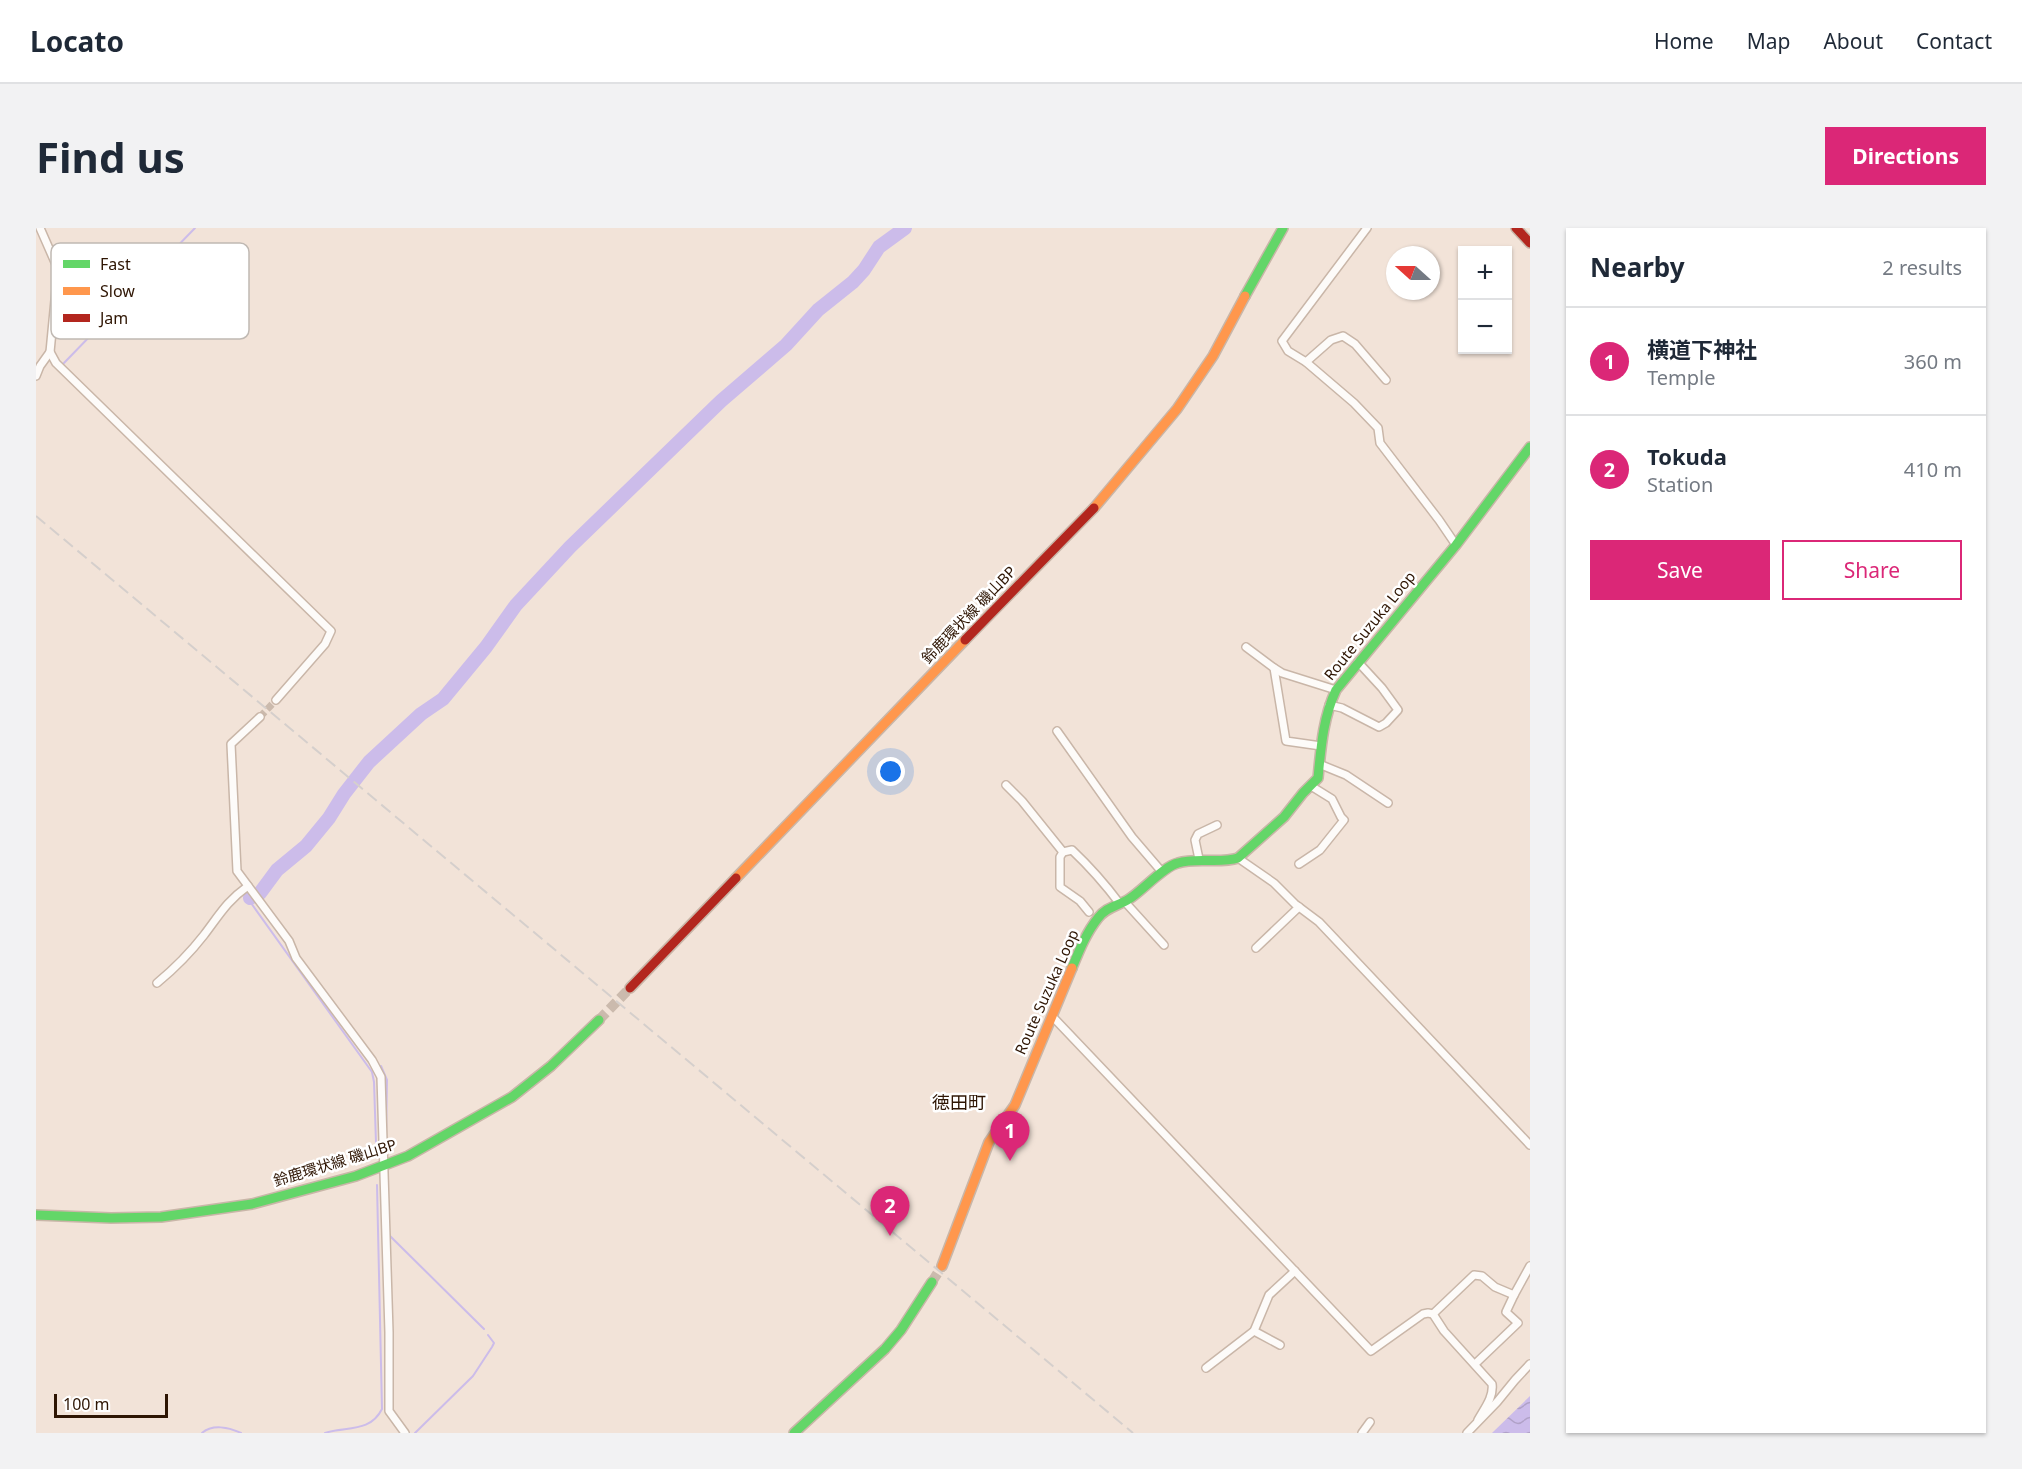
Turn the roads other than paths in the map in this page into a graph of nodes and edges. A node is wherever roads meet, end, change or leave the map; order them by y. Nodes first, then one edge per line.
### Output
1 (40, 228) edge
2 (1284, 228) edge
3 (1367, 228) edge
4 (1516, 228) edge
5 (1530, 243) edge
6 (51, 253) edge
7 (51, 339) edge
8 (50, 352) junction
9 (1306, 362) junction
10 (36, 376) edge
11 (1386, 380) dead end
12 (1530, 447) edge
13 (1456, 545) junction
14 (1246, 647) dead end
15 (1358, 662) junction
16 (1274, 668) junction
17 (1336, 690) junction
18 (276, 700) tunnel mouth
19 (1329, 705) junction
20 (260, 717) tunnel mouth
21 (1057, 731) dead end
22 (1321, 746) junction
23 (1318, 764) junction
24 (1006, 785) dead end
25 (1311, 786) junction
26 (1388, 803) dead end
27 (1217, 825) dead end
28 (1063, 852) junction
29 (1238, 858) junction
30 (1199, 859) junction
31 (1299, 864) dead end
32 (1162, 872) junction
33 (249, 886) junction
34 (1122, 903) junction
35 (1299, 907) junction
36 (1089, 912) dead end
37 (1164, 945) dead end
38 (1256, 948) dead end
39 (157, 983) dead end
40 (630, 988) tunnel mouth
41 (1052, 1016) junction
42 (599, 1020) tunnel mouth
43 (1530, 1145) edge
44 (383, 1165) junction
45 (36, 1215) edge
46 (942, 1266) tunnel mouth
47 (1530, 1266) edge
48 (1295, 1271) junction
49 (932, 1282) tunnel mouth
50 (1514, 1295) junction
51 (1433, 1314) junction
52 (1254, 1330) junction
53 (1280, 1345) dead end
54 (1475, 1364) junction
55 (1530, 1364) edge
56 (1206, 1368) dead end
57 (1478, 1420) junction
58 (1370, 1422) dead end
59 (405, 1433) edge
60 (794, 1433) edge
61 (1362, 1433) edge
62 (1466, 1433) edge

1 - 6 street
2 - 40 main road, 鈴鹿環状線 磯山BP
3 - 9 street
4 - 5 main road
7 - 8 street
8 - 10 street
8 - 18 street
9 - 11 street
9 - 13 street
12 - 13 main road, Route Suzuka Loop
13 - 15 main road, Route Suzuka Loop
14 - 16 street
15 - 17 main road, Route Suzuka Loop
15 - 19 street
16 - 17 street
16 - 22 street
17 - 19 main road, Route Suzuka Loop
19 - 22 main road, Route Suzuka Loop
20 - 33 street
21 - 32 street
22 - 23 main road, Route Suzuka Loop
23 - 25 main road, Route Suzuka Loop
23 - 26 street
24 - 28 street
25 - 29 main road, Route Suzuka Loop
25 - 31 street
27 - 30 street
28 - 34 street
28 - 36 street
29 - 30 main road, Route Suzuka Loop
29 - 35 street
30 - 32 main road, Route Suzuka Loop
32 - 34 main road, Route Suzuka Loop
33 - 39 street
33 - 44 street
34 - 37 street
34 - 41 main road, Route Suzuka Loop
35 - 38 street
35 - 43 street
41 - 46 main road, Route Suzuka Loop
41 - 48 street
42 - 44 main road, 鈴鹿環状線 磯山BP
44 - 45 main road, 鈴鹿環状線 磯山BP
44 - 59 street
47 - 50 street
48 - 51 street
48 - 52 street
49 - 60 main road
50 - 51 street
50 - 54 street
51 - 54 street
52 - 53 street
52 - 56 street
54 - 57 street
55 - 57 street
57 - 62 street
58 - 61 street

